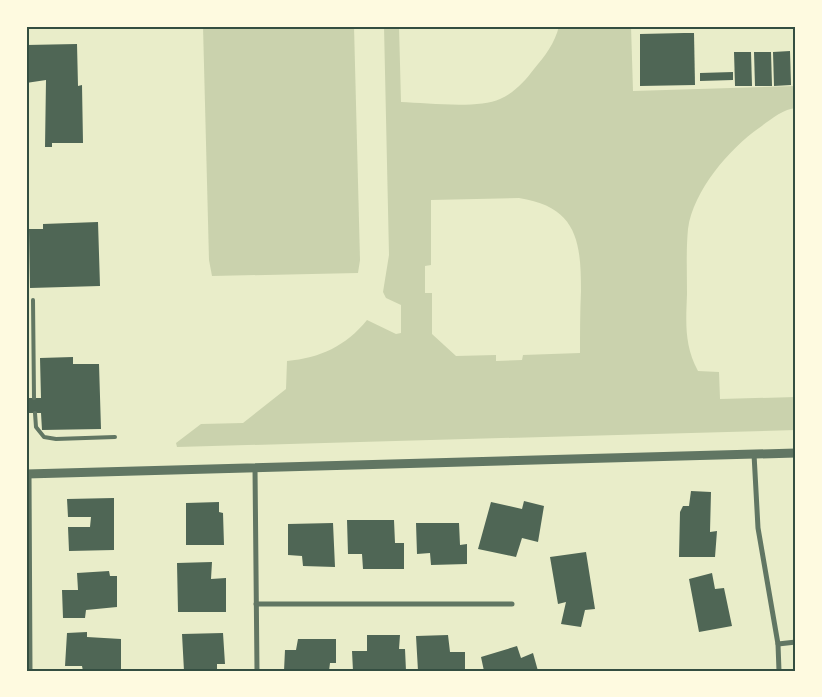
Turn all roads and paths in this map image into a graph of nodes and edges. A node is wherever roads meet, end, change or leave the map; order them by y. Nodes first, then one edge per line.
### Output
1 (33, 300) dead end
2 (34, 398) dead end
3 (34, 413) dead end
4 (115, 437) dead end
5 (796, 453) edge
6 (754, 454) junction
7 (255, 467) junction
8 (28, 474) edge
9 (256, 604) junction
10 (512, 604) dead end
11 (796, 642) edge
12 (778, 644) junction
13 (30, 671) edge
14 (257, 671) edge
15 (779, 671) edge

1 - 2 lane
3 - 4 lane
5 - 6 street
6 - 7 street
6 - 12 street
7 - 8 street
7 - 9 street
8 - 13 street
9 - 10 street
9 - 14 street
11 - 12 street
12 - 15 street

